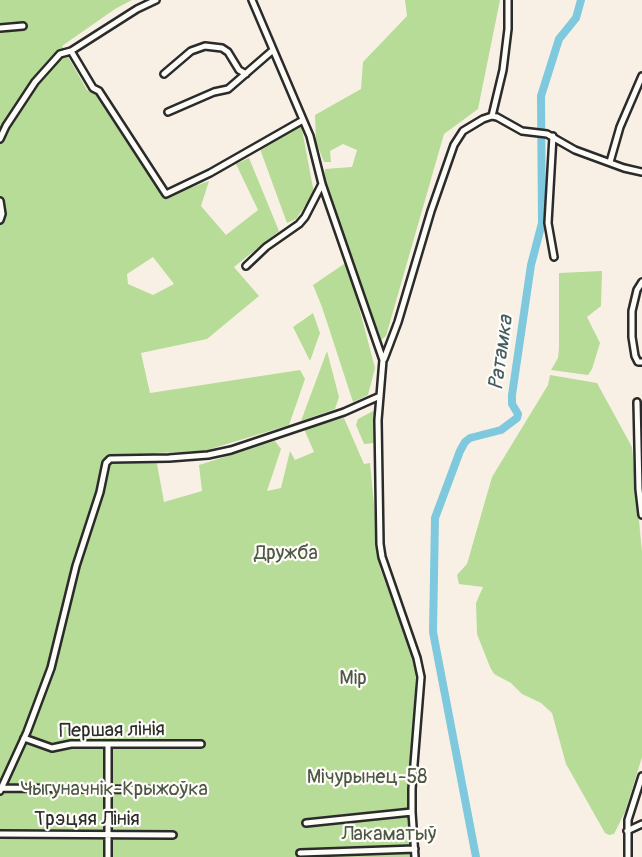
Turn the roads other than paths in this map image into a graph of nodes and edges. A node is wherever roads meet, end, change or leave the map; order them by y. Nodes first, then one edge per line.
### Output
1 (156, 0) edge
2 (252, 0) edge
3 (508, 0) edge
4 (23, 26) dead end
5 (0, 28) edge
6 (273, 50) junction
7 (71, 51) junction
8 (164, 74) dead end
9 (246, 74) junction
10 (642, 76) edge
11 (168, 112) dead end
12 (492, 116) junction
13 (303, 120) junction
14 (550, 135) junction
15 (0, 139) edge
16 (609, 162) junction
17 (642, 172) edge
18 (322, 184) junction
19 (0, 201) edge
20 (0, 220) edge
21 (554, 257) dead end
22 (246, 266) dead end
23 (642, 282) edge
24 (383, 360) junction
25 (642, 362) edge
26 (380, 396) junction
27 (637, 402) dead end
28 (640, 441) edge
29 (642, 515) edge
30 (24, 738) junction
31 (108, 744) junction
32 (201, 744) dead end
33 (642, 776) edge
34 (109, 789) junction
35 (1, 790) edge
36 (180, 790) dead end
37 (411, 812) junction
38 (306, 823) dead end
39 (642, 824) edge
40 (627, 831) junction
41 (0, 834) edge
42 (108, 835) junction
43 (173, 835) dead end
44 (413, 849) junction
45 (300, 853) dead end
46 (108, 857) edge
47 (415, 857) edge
48 (628, 857) edge

1 - 7 street
2 - 6 street
3 - 12 street
4 - 5 street
6 - 9 street
6 - 13 street
7 - 13 street
7 - 15 street
8 - 9 street
9 - 11 street
10 - 16 street
12 - 14 street
12 - 24 street
13 - 18 street
14 - 16 street
14 - 21 street
16 - 17 street
18 - 22 street
18 - 24 street
19 - 20 street
23 - 25 street
24 - 26 street
26 - 30 street
26 - 37 street
27 - 28 street
28 - 29 street
30 - 31 street, Першая лінія
30 - 35 street
31 - 32 street, Першая лінія
31 - 34 street
33 - 40 street
34 - 35 street
34 - 36 street
34 - 42 street
37 - 38 street
37 - 44 street
39 - 40 street
40 - 48 street
41 - 42 street, Трэцяя Лінія
42 - 43 street, Трэцяя Лінія
42 - 46 street
44 - 45 street
44 - 47 street

